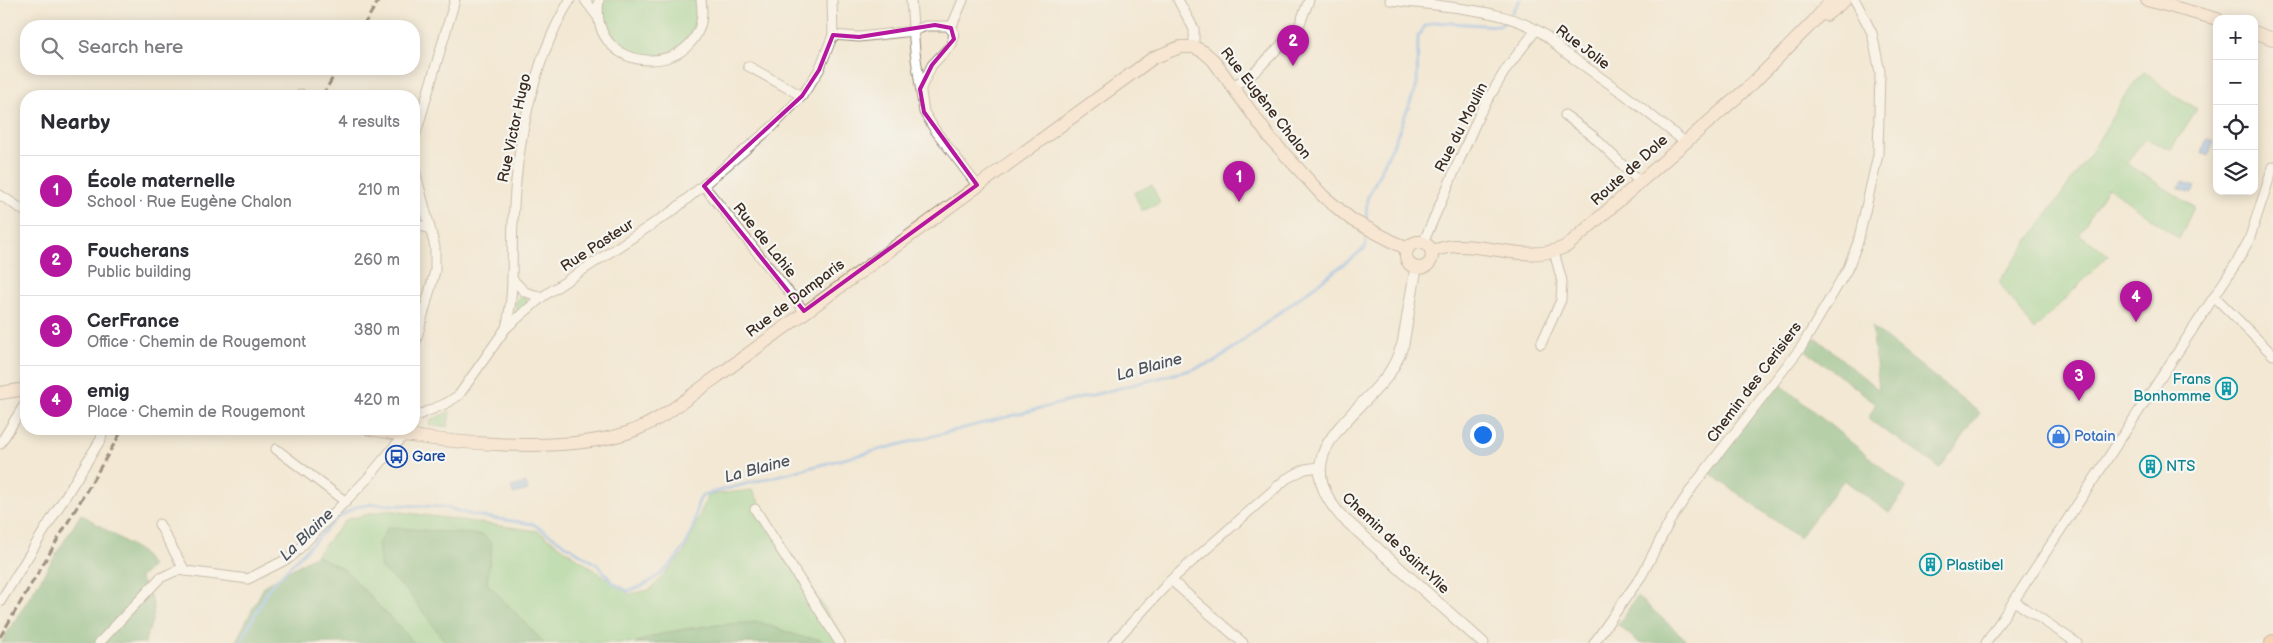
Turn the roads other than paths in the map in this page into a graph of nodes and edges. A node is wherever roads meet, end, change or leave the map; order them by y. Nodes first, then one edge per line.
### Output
1 (455, 0) edge
2 (570, 0) edge
3 (586, 0) edge
4 (599, 0) edge
5 (701, 0) edge
6 (832, 0) edge
7 (911, 0) edge
8 (963, 0) edge
9 (1178, 0) edge
10 (1309, 0) edge
11 (1390, 0) edge
12 (1832, 0) edge
13 (1844, 0) edge
14 (1855, 0) edge
15 (2148, 0) edge
16 (598, 17) junction
17 (2213, 18) edge
18 (1813, 22) junction
19 (952, 28) junction
20 (2258, 28) edge
21 (1536, 30) junction
22 (2273, 30) edge
23 (913, 31) junction
24 (2258, 34) edge
25 (833, 36) junction
26 (2273, 40) edge
27 (1194, 47) junction
28 (748, 66) dead end
29 (1231, 86) junction
30 (920, 89) junction
31 (802, 96) junction
32 (1565, 115) dead end
33 (420, 120) edge
34 (1685, 142) junction
35 (2273, 167) edge
36 (1640, 182) junction
37 (977, 184) junction
38 (704, 186) junction
39 (420, 190) edge
40 (0, 195) edge
41 (20, 208) edge
42 (420, 225) edge
43 (430, 229) junction
44 (1427, 247) junction
45 (1407, 250) junction
46 (1554, 252) junction
47 (1416, 268) junction
48 (512, 279) junction
49 (542, 297) junction
50 (2215, 297) junction
51 (804, 311) junction
52 (420, 326) edge
53 (506, 328) junction
54 (1541, 344) dead end
55 (2273, 355) edge
56 (20, 390) edge
57 (0, 393) edge
58 (20, 412) edge
59 (420, 414) edge
60 (420, 434) edge
61 (102, 435) edge
62 (404, 435) edge
63 (0, 444) edge
64 (276, 448) dead end
65 (1319, 467) junction
66 (346, 502) junction
67 (755, 509) dead end
68 (159, 524) dead end
69 (185, 571) junction
70 (1171, 580) junction
71 (2014, 601) junction
72 (0, 602) edge
73 (99, 643) edge
74 (840, 643) edge
75 (1113, 643) edge
76 (1243, 643) edge
77 (1483, 643) edge
78 (1594, 643) edge
79 (1986, 643) edge
80 (2077, 643) edge

1 - 33 street
2 - 48 street, Rue Victor Hugo
3 - 16 street
4 - 16 street
5 - 16 street
6 - 25 street, Rue Pasteur
7 - 23 street
8 - 19 street
9 - 27 street
10 - 29 street
11 - 21 street, Rue Jolie
12 - 18 main road, Route de Dole
13 - 18 main road, Route de Dole
14 - 78 street, Chemin des Cerisiers
15 - 17 main road
18 - 34 main road, Route de Dole
19 - 23 street
19 - 30 street
20 - 22 main road
21 - 34 street, Rue Jolie
21 - 44 street, Rue du Moulin
23 - 25 street
23 - 30 street
24 - 26 main road
25 - 31 street, Rue Pasteur
27 - 29 main road, Rue Eugène Chalon
27 - 37 main road, Rue de Damparis
28 - 31 street
29 - 45 main road, Rue Eugène Chalon
30 - 37 street
31 - 38 street, Rue Pasteur
32 - 36 street
34 - 36 main road, Route de Dole
35 - 50 street
36 - 46 main road, Route de Dole
37 - 51 main road, Rue de Damparis
38 - 49 street, Rue Pasteur
38 - 51 street, Rue de Lahie
39 - 43 street
40 - 41 street
42 - 43 street
43 - 52 street
44 - 45 main road
44 - 46 main road, Route de Dole
44 - 47 main road
45 - 47 main road
46 - 54 street
47 - 65 street
48 - 49 street
48 - 53 street, Rue Victor Hugo
49 - 53 street, Rue Pasteur
50 - 55 street
50 - 71 street
51 - 60 main road, Rue de Damparis
53 - 59 street, Rue Pasteur
56 - 57 main road
58 - 63 street
61 - 72 street
62 - 66 street
64 - 66 street
65 - 70 street
65 - 77 street, Chemin de Saint-Ylie
66 - 69 street
67 - 74 street
68 - 69 street
69 - 73 street
70 - 75 street
70 - 76 street
71 - 79 street
71 - 80 street

